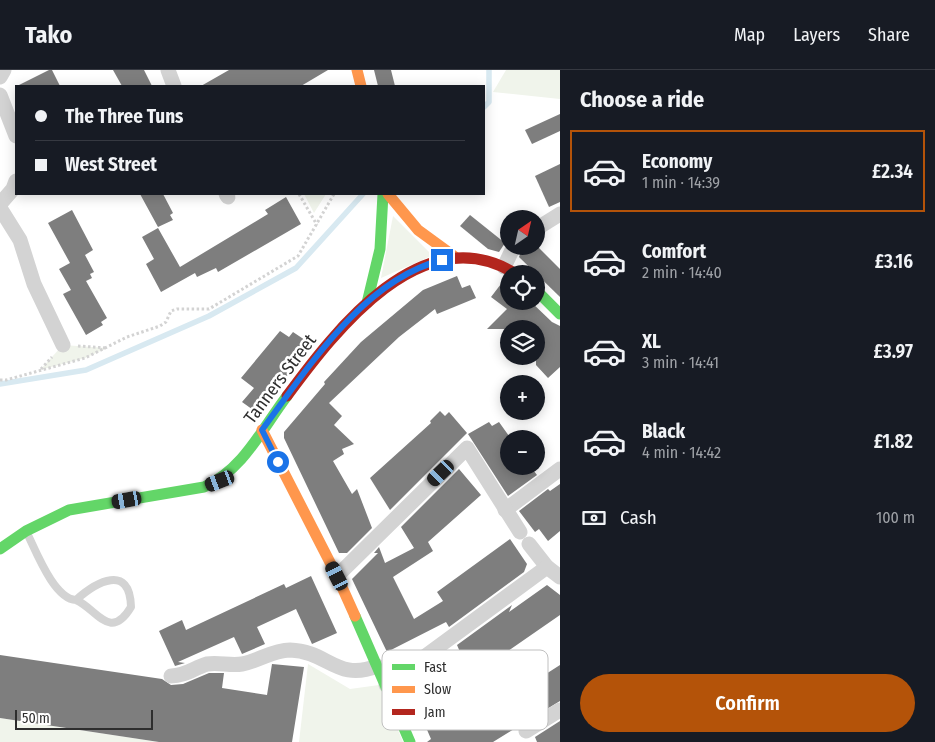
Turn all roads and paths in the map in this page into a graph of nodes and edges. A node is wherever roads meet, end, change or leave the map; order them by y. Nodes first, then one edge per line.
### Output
1 (4, 70) edge
2 (168, 70) edge
3 (358, 70) edge
4 (0, 77) edge
5 (174, 85) edge
6 (361, 85) edge
7 (0, 95) edge
8 (15, 133) edge
9 (15, 184) edge
10 (300, 195) edge
11 (333, 195) edge
12 (383, 195) edge
13 (389, 195) edge
14 (0, 204) edge
15 (0, 208) edge
16 (560, 214) edge
17 (545, 223) edge
18 (317, 225) junction
19 (455, 257) junction
20 (500, 266) edge
21 (545, 299) edge
22 (366, 305) junction
23 (560, 314) edge
24 (63, 345) dead end
25 (0, 380) edge
26 (262, 430) junction
27 (560, 469) edge
28 (505, 510) junction
29 (26, 531) junction
30 (0, 549) edge
31 (547, 567) junction
32 (337, 576) junction
33 (560, 577) edge
34 (76, 600) junction
35 (433, 650) edge
36 (378, 666) junction
37 (382, 675) edge
38 (171, 676) dead end
39 (560, 710) edge
40 (548, 717) edge
41 (405, 730) edge
42 (410, 742) edge

1 - 4 street
2 - 5 street
3 - 6 street
7 - 8 street
9 - 14 street
10 - 18 path
11 - 18 path
12 - 22 street
13 - 19 street
15 - 24 street
16 - 17 street
18 - 25 path
19 - 20 street
19 - 22 street, Tanners Street
21 - 23 street
22 - 26 street, Tanners Street
26 - 29 street, Tanners Street
26 - 32 street
27 - 28 street
28 - 31 street
28 - 32 street
29 - 30 street, Tanners Street
29 - 34 lane
31 - 33 street
31 - 35 street
32 - 36 street
34 - 34 lane
36 - 37 street
36 - 38 street
39 - 40 street
41 - 42 street

